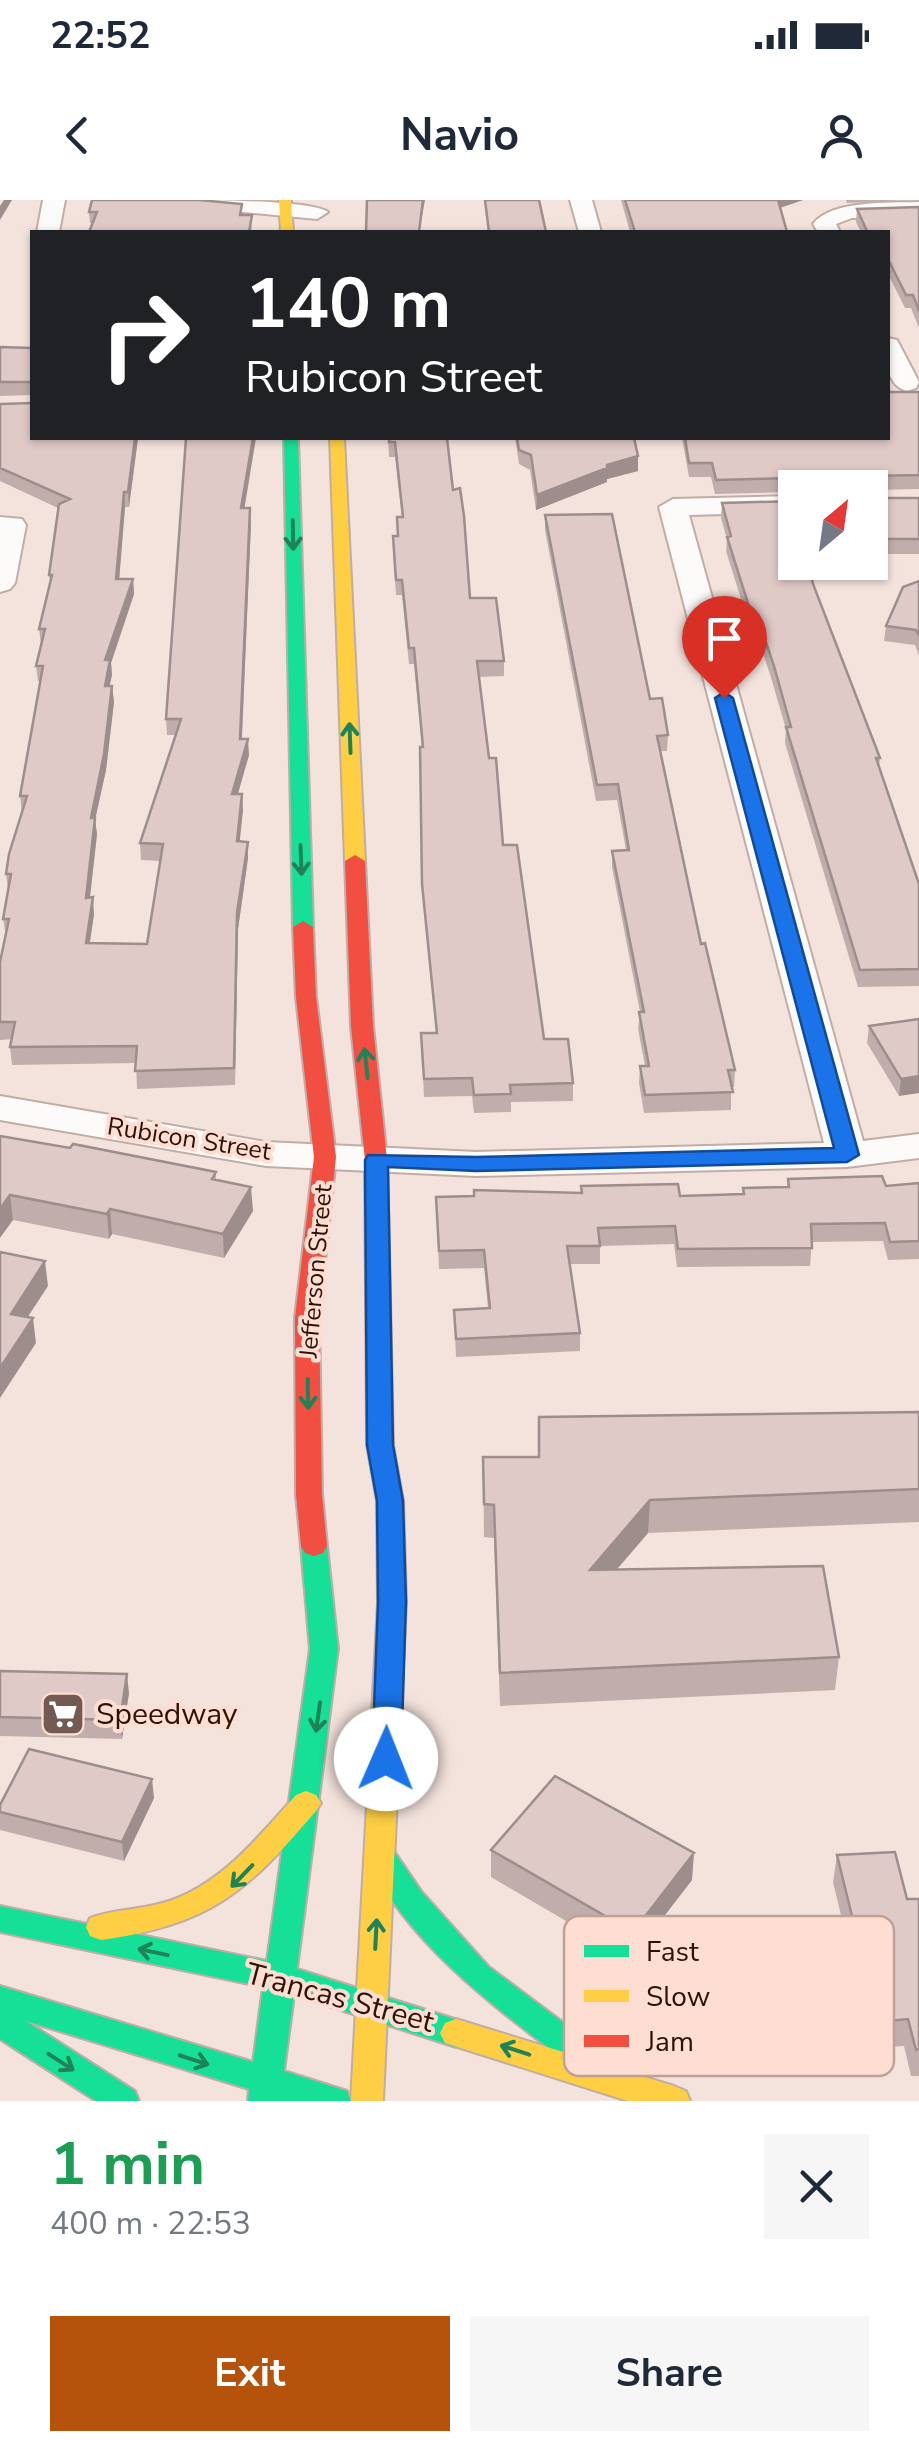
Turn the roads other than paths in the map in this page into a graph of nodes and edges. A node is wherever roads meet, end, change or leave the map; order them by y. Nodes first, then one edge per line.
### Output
1 (54, 200) edge
2 (188, 200) edge
3 (580, 200) edge
4 (919, 209) edge
5 (286, 214) edge
6 (318, 215) edge
7 (832, 223) edge
8 (48, 230) edge
9 (589, 230) edge
10 (890, 351) edge
11 (904, 383) edge
12 (292, 440) edge
13 (337, 440) edge
14 (778, 504) edge
15 (0, 525) edge
16 (0, 583) edge
17 (0, 1108) edge
18 (919, 1146) edge
19 (847, 1155) junction
20 (325, 1157) junction
21 (376, 1160) junction
22 (306, 1803) junction
23 (380, 1856) junction
24 (0, 1919) edge
25 (48, 1930) junction
26 (282, 1978) junction
27 (0, 2000) edge
28 (372, 2003) junction
29 (0, 2022) edge
30 (564, 2040) edge
31 (564, 2066) edge
32 (595, 2076) edge
33 (612, 2076) edge
34 (625, 2086) junction
35 (265, 2092) edge
36 (124, 2101) edge
37 (335, 2101) edge
38 (367, 2101) edge
39 (674, 2101) edge

1 - 8 street
2 - 5 street
3 - 9 street
4 - 7 street
5 - 6 street
10 - 11 street
12 -> 20 main road, Jefferson Street
21 -> 13 main road
14 - 19 street
15 - 16 street
17 - 20 street, Rubicon Street
18 - 19 street, Rubicon Street
19 - 21 street, Rubicon Street
20 - 21 street, Rubicon Street
20 -> 22 main road, Jefferson Street
21 - 23 main road
22 -> 25 main road
22 - 26 main road, Jefferson Street
28 -> 23 main road
23 - 30 main road
24 - 25 main road, Trancas Street
26 -> 25 main road, Trancas Street
26 - 28 main road, Trancas Street
26 - 35 main road, Jefferson Street
27 -> 35 main road
31 -> 28 main road, Trancas Street
28 - 38 main road
29 -> 36 main road
34 -> 32 main road, Trancas Street
33 - 34 main road
34 - 39 main road, Trancas Street
35 - 37 main road

